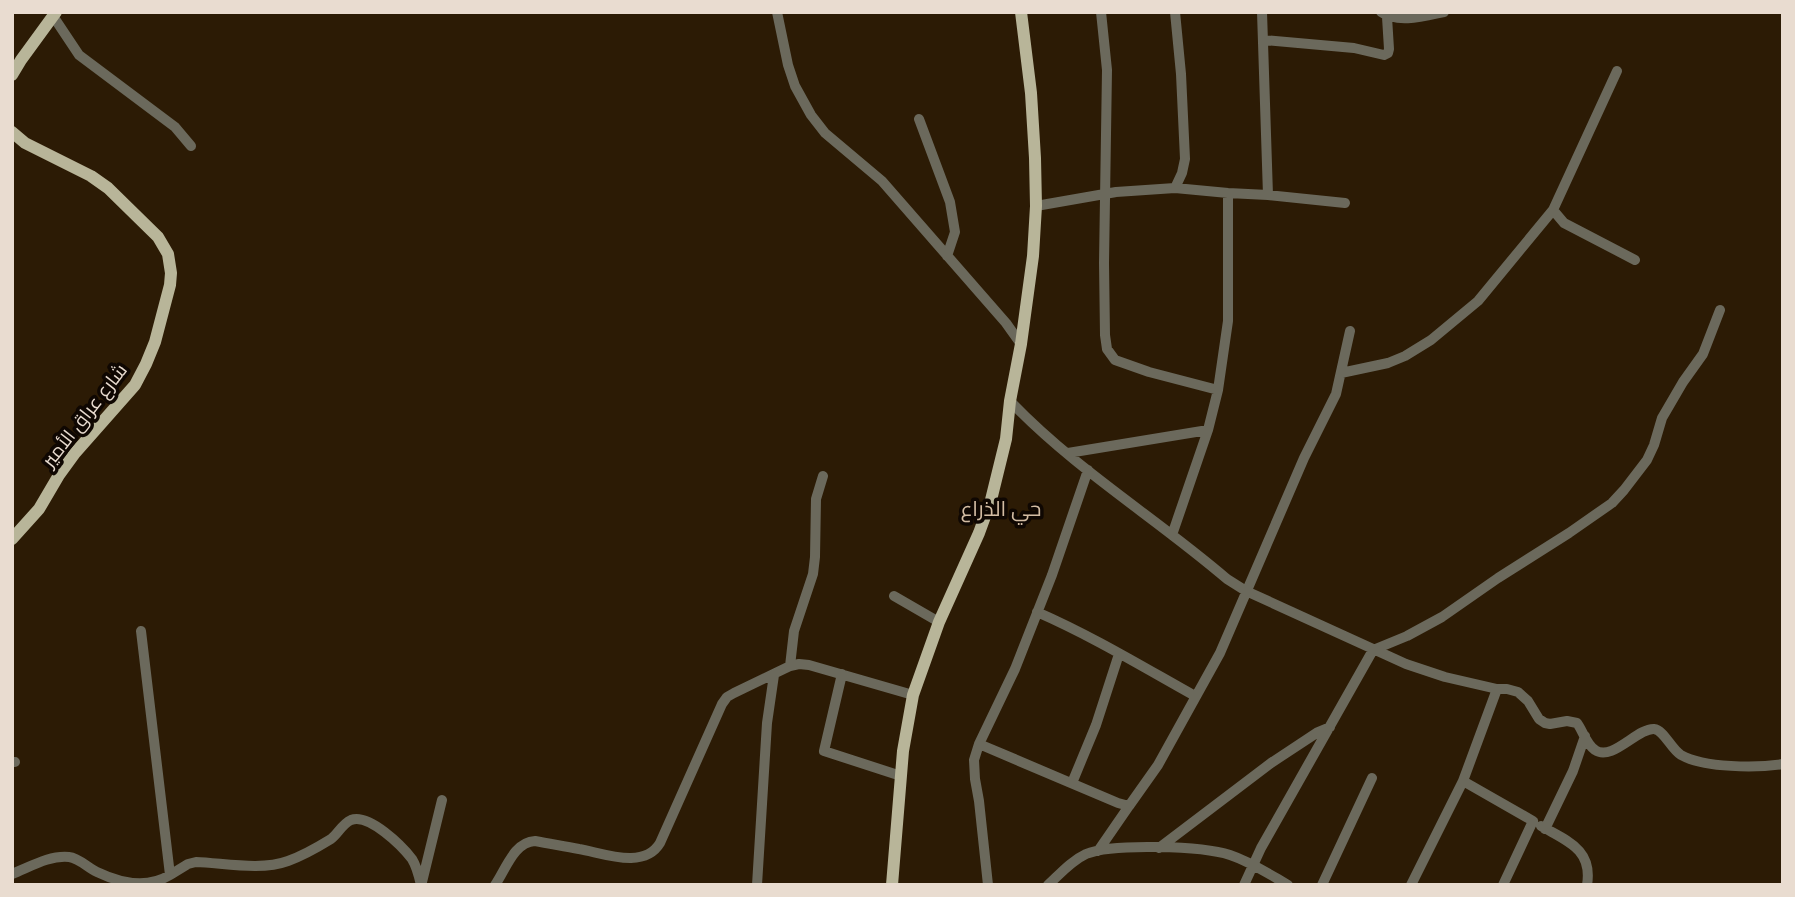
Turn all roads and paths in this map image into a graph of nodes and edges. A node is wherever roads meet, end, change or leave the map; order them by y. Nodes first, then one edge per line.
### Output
1 (777, 12) edge
2 (1021, 12) edge
3 (1101, 12) edge
4 (1175, 12) edge
5 (1262, 12) edge
6 (1444, 12) edge
7 (55, 14) edge
8 (1384, 14) edge
9 (1264, 40) junction
10 (1617, 71) dead end
11 (12, 75) edge
12 (919, 119) dead end
13 (12, 132) edge
14 (191, 146) dead end
15 (1175, 188) junction
16 (1104, 193) junction
17 (1228, 193) junction
18 (1268, 195) junction
19 (1345, 203) dead end
20 (1036, 206) junction
21 (1553, 210) junction
22 (947, 256) junction
23 (1635, 260) dead end
24 (1720, 310) dead end
25 (1350, 331) dead end
26 (1021, 344) junction
27 (1341, 373) junction
28 (1218, 390) junction
29 (1010, 401) junction
30 (1208, 430) junction
31 (1068, 453) junction
32 (1088, 470) junction
33 (823, 476) dead end
34 (1171, 535) junction
35 (12, 539) edge
36 (1246, 591) junction
37 (894, 596) dead end
38 (1037, 612) junction
39 (939, 622) junction
40 (141, 631) dead end
41 (1373, 650) junction
42 (1119, 654) junction
43 (790, 666) junction
44 (774, 674) junction
45 (842, 674) junction
46 (1497, 689) junction
47 (913, 695) junction
48 (1195, 696) junction
49 (1329, 727) junction
50 (1585, 736) junction
51 (979, 744) junction
52 (1783, 764) edge
53 (901, 776) junction
54 (1372, 778) dead end
55 (1462, 781) junction
56 (1072, 783) junction
57 (442, 800) dead end
58 (1129, 806) junction
59 (1533, 821) junction
60 (1545, 829) junction
61 (1158, 848) junction
62 (1098, 850) junction
63 (1253, 865) junction
64 (12, 874) edge
65 (170, 876) junction
66 (135, 884) edge
67 (421, 885) edge
68 (495, 885) edge
69 (757, 885) edge
70 (892, 885) edge
71 (988, 885) edge
72 (1048, 885) edge
73 (1244, 885) edge
74 (1288, 885) edge
75 (1322, 885) edge
76 (1411, 885) edge
77 (1503, 885) edge
78 (1587, 885) edge

1 - 22 street
2 - 20 main road
3 - 16 street
4 - 15 street
5 - 9 street
6 - 8 street
7 - 11 main road
7 - 14 street
8 - 9 street
9 - 18 street
10 - 21 street
12 - 22 street
13 - 35 main road, شارع عراق الأمير
15 - 16 street
15 - 17 street
16 - 20 street
16 - 28 street
17 - 18 street
17 - 28 street
18 - 19 street
20 - 26 main road
21 - 23 street
21 - 27 street
22 - 26 street
24 - 41 street
25 - 27 street
26 - 29 main road
27 - 36 street
28 - 30 street
29 - 31 street
29 - 39 main road
30 - 31 street
30 - 34 street
31 - 32 street
32 - 34 street
32 - 38 street
33 - 43 street
34 - 36 street
36 - 41 street
36 - 48 street
37 - 39 street
38 - 42 street
38 - 51 street
39 - 47 main road
40 - 65 street
41 - 46 street
41 - 49 street
42 - 48 street
42 - 56 street
43 - 44 street
43 - 45 street
44 - 68 street
44 - 69 street
45 - 47 street
45 - 53 street
46 - 50 street
46 - 55 street
47 - 53 main road
48 - 58 street
49 - 61 street
49 - 63 street
50 - 52 street
50 - 60 street
51 - 56 street
51 - 71 street
53 - 70 main road
54 - 75 street
55 - 59 street
55 - 76 street
56 - 58 street
57 - 67 street
58 - 62 street
59 - 60 street
59 - 77 street
60 - 78 street
61 - 62 street
61 - 63 street
62 - 72 street
63 - 73 street
63 - 74 street
64 - 66 street
65 - 66 street
65 - 67 street

